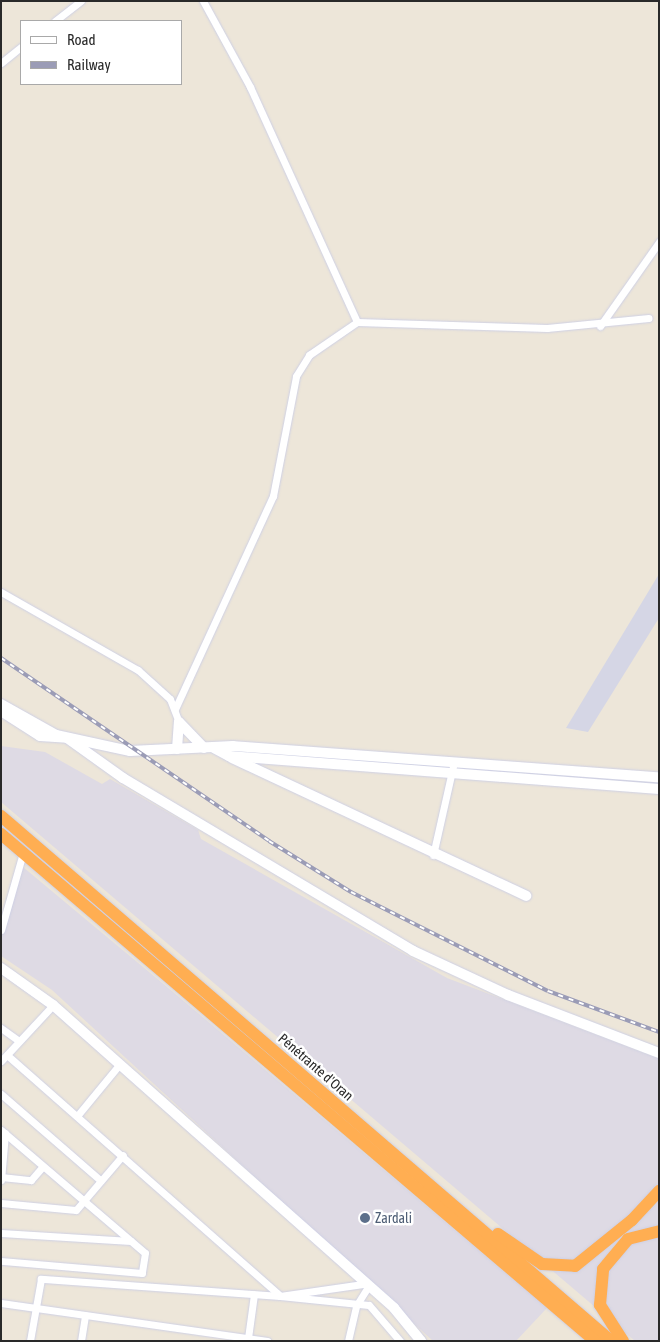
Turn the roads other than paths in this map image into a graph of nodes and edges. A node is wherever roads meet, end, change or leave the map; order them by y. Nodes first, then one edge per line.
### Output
1 (81, 1) edge
2 (204, 1) edge
3 (56, 20) edge
4 (20, 49) edge
5 (1, 63) edge
6 (659, 242) edge
7 (649, 318) dead end
8 (357, 322) junction
9 (600, 326) junction
10 (1, 592) edge
11 (1, 704) edge
12 (175, 709) junction
13 (1, 711) edge
14 (179, 722) junction
15 (67, 738) junction
16 (209, 748) junction
17 (177, 749) junction
18 (229, 756) junction
19 (454, 762) junction
20 (455, 773) junction
21 (659, 778) edge
22 (659, 788) edge
23 (1, 816) edge
24 (1, 834) edge
25 (24, 853) junction
26 (434, 856) junction
27 (526, 896) dead end
28 (1, 930) edge
29 (1, 968) edge
30 (53, 1005) junction
31 (1, 1028) edge
32 (19, 1041) junction
33 (659, 1053) edge
34 (7, 1055) junction
35 (1, 1061) edge
36 (120, 1065) junction
37 (1, 1094) edge
38 (77, 1116) junction
39 (3, 1132) edge
40 (123, 1155) junction
41 (43, 1166) junction
42 (414, 1171) junction
43 (1, 1178) edge
44 (100, 1180) junction
45 (659, 1191) edge
46 (82, 1200) junction
47 (1, 1203) edge
48 (659, 1231) edge
49 (1, 1233) edge
50 (131, 1241) junction
51 (1, 1261) edge
52 (365, 1286) junction
53 (254, 1294) junction
54 (280, 1296) junction
55 (1, 1303) edge
56 (356, 1306) junction
57 (34, 1308) junction
58 (562, 1313) junction
59 (85, 1315) junction
60 (213, 1337) edge
61 (248, 1338) junction
62 (30, 1341) edge
63 (81, 1341) edge
64 (266, 1341) edge
65 (348, 1341) edge
66 (400, 1341) edge
67 (421, 1341) edge
68 (587, 1341) edge
69 (595, 1341) edge
70 (611, 1341) edge
71 (623, 1341) edge

1 - 3 street
2 - 8 street
4 - 5 street
6 - 9 street
7 - 9 street
8 - 9 street
8 - 12 street
10 - 12 street
11 - 15 street
12 - 14 street
13 - 15 street
14 - 16 street
14 - 17 street
15 - 17 street
15 - 33 street
16 - 17 street
16 - 18 street
16 - 19 street
18 - 20 street
18 - 26 street
19 - 20 street
19 - 21 street
20 - 22 street
20 - 26 street
23 - 42 highway, Pénétrante d'Oran
24 - 25 highway, Pénétrante d'Oran
25 - 28 street
25 - 58 highway, Pénétrante d'Oran
26 - 27 street
29 - 30 street
30 - 32 street
30 - 36 street
31 - 32 street
32 - 34 street
34 - 35 street
34 - 38 street
36 - 38 street
36 - 52 street
37 - 44 street
38 - 40 street
39 - 41 street
39 - 43 street
40 - 44 street
40 - 54 street
41 - 43 street
41 - 46 street
42 - 45 highway
42 - 70 highway, Pénétrante d'Oran
44 - 46 street
46 - 47 street
46 - 50 street
48 - 71 highway
49 - 50 street
50 - 51 street
52 - 54 street
52 - 56 street
52 - 67 street
53 - 54 street
53 - 57 street
53 - 61 street
54 - 56 street
55 - 57 street
56 - 65 street
56 - 66 street
57 - 59 street
57 - 62 street
58 - 68 highway
58 - 69 highway, Pénétrante d'Oran
59 - 60 street
59 - 63 street
60 - 61 street
61 - 64 street

